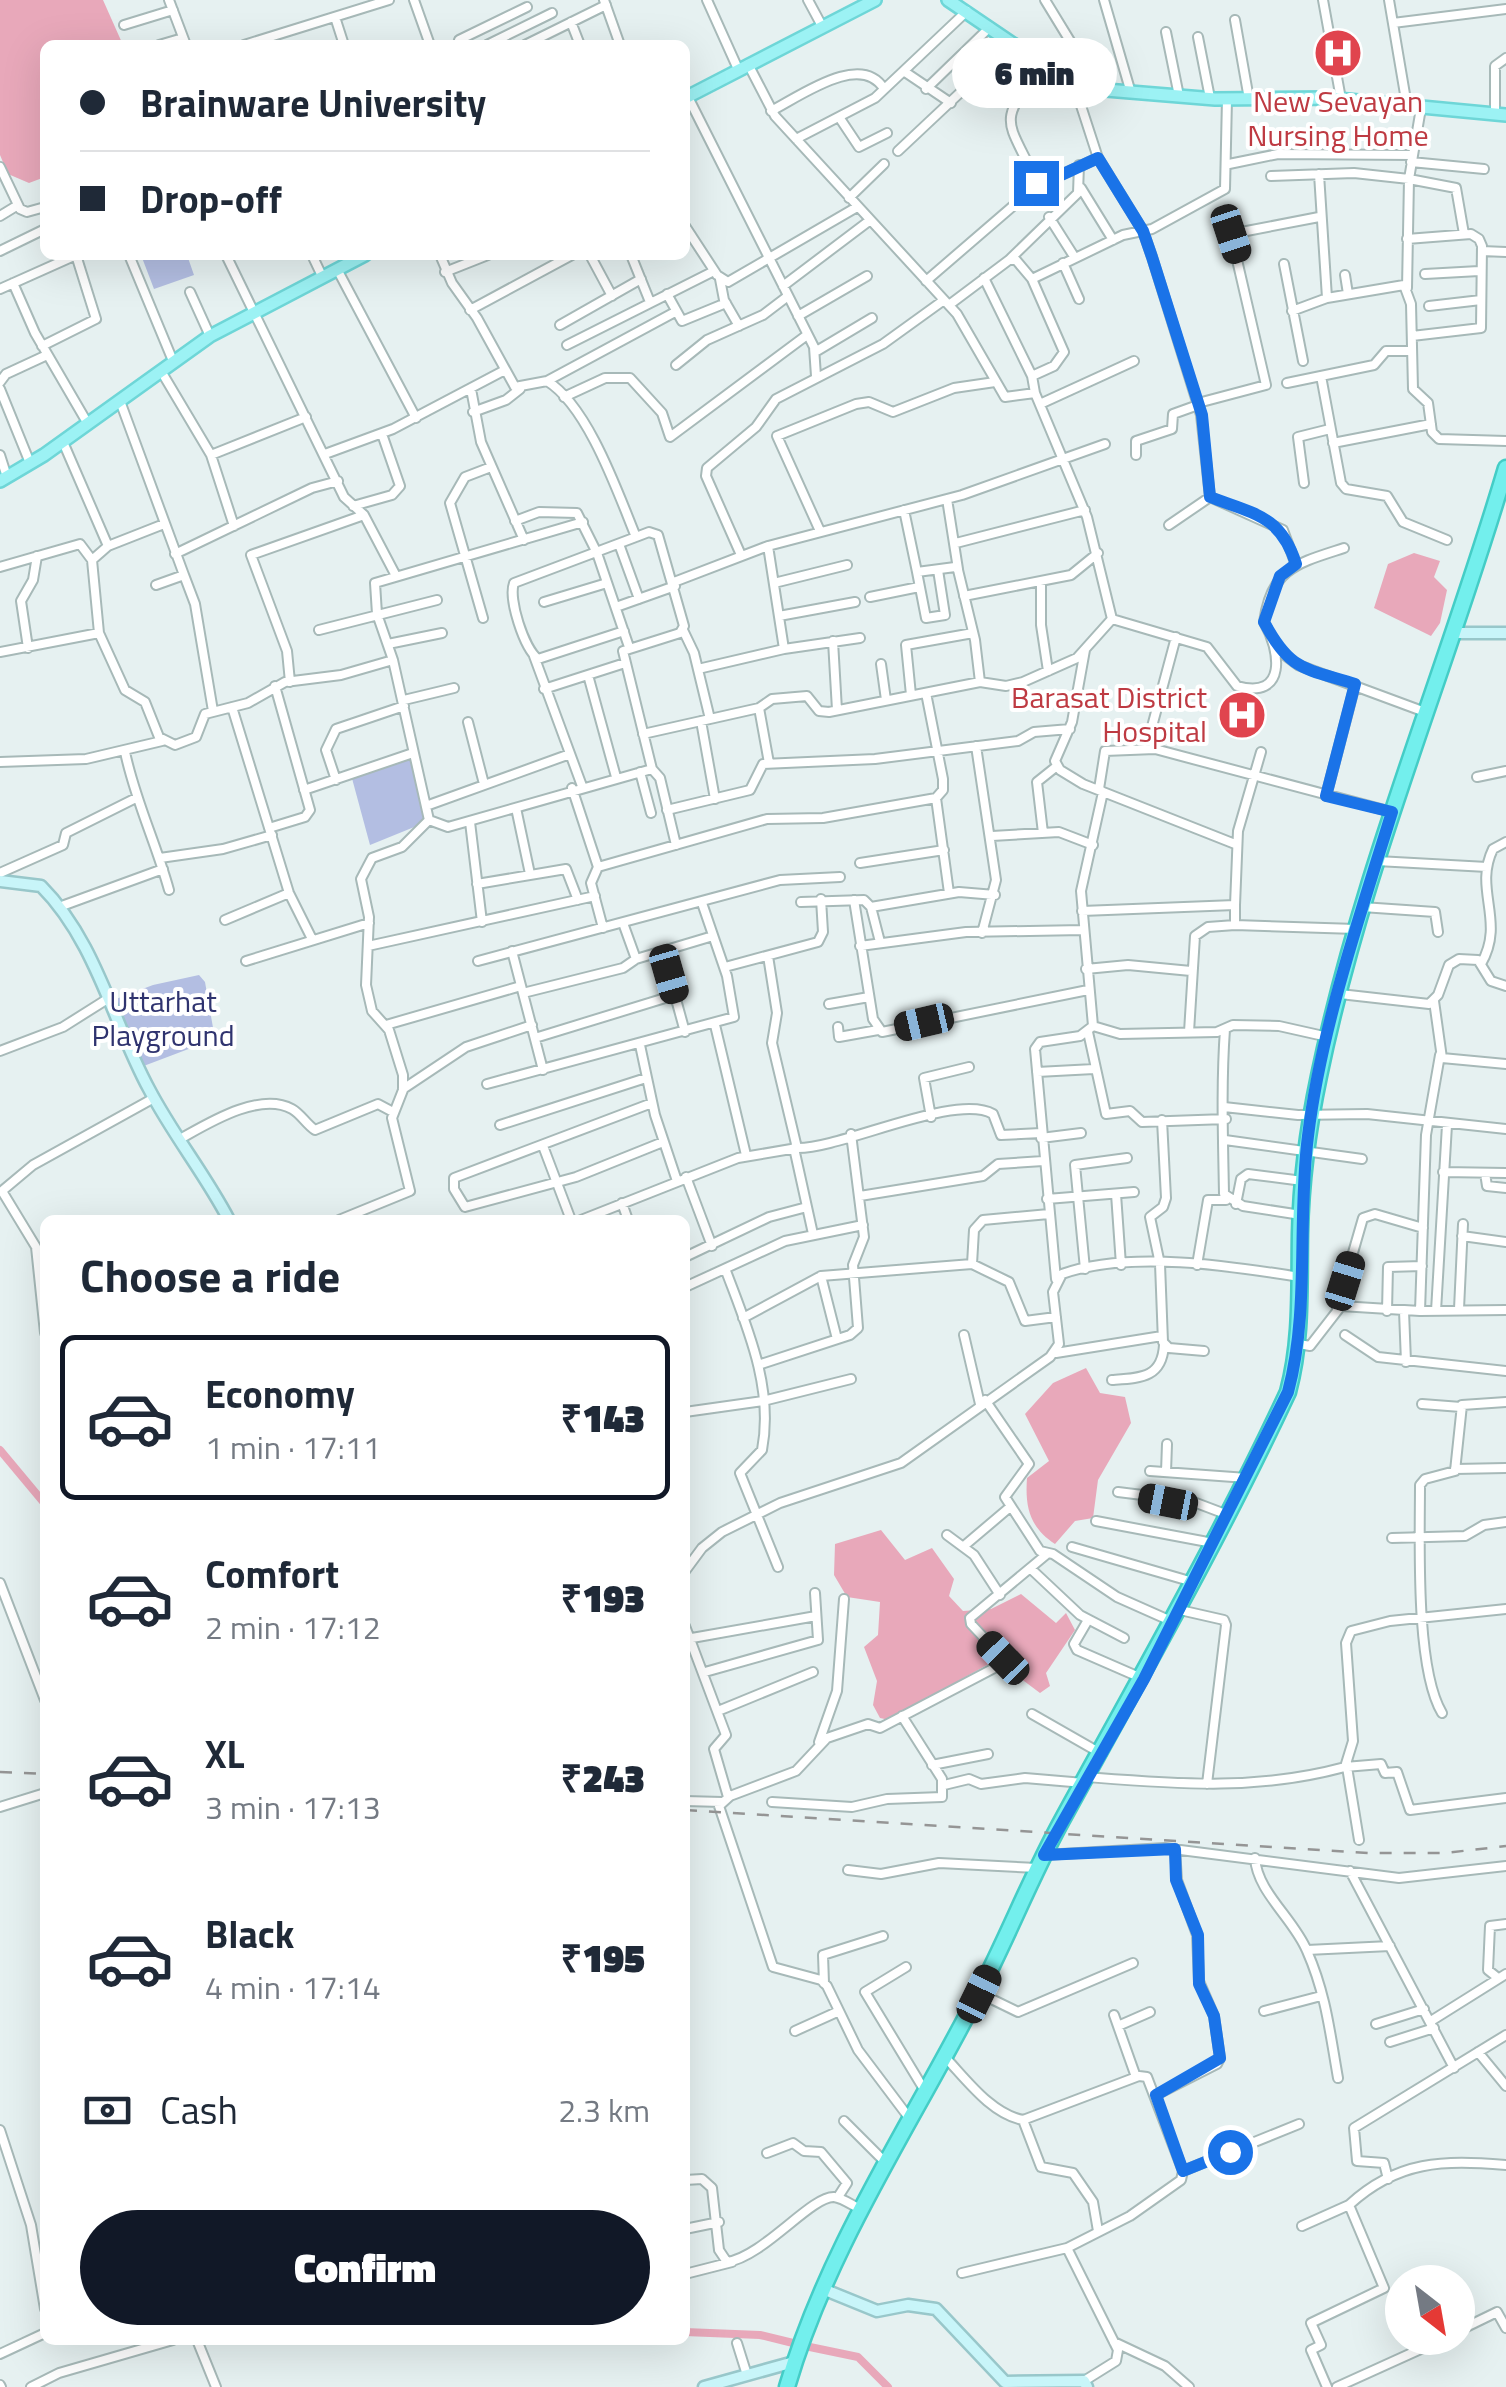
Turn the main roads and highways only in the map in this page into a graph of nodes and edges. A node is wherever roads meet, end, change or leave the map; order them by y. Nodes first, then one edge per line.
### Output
1 (875, 0) edge
2 (948, 0) edge
3 (690, 95) edge
4 (1501, 115) edge
5 (354, 260) edge
6 (1506, 468) edge
7 (3, 479) edge
8 (787, 2387) edge

1 - 3 main road
2 - 4 main road
5 - 7 main road
6 - 8 highway

